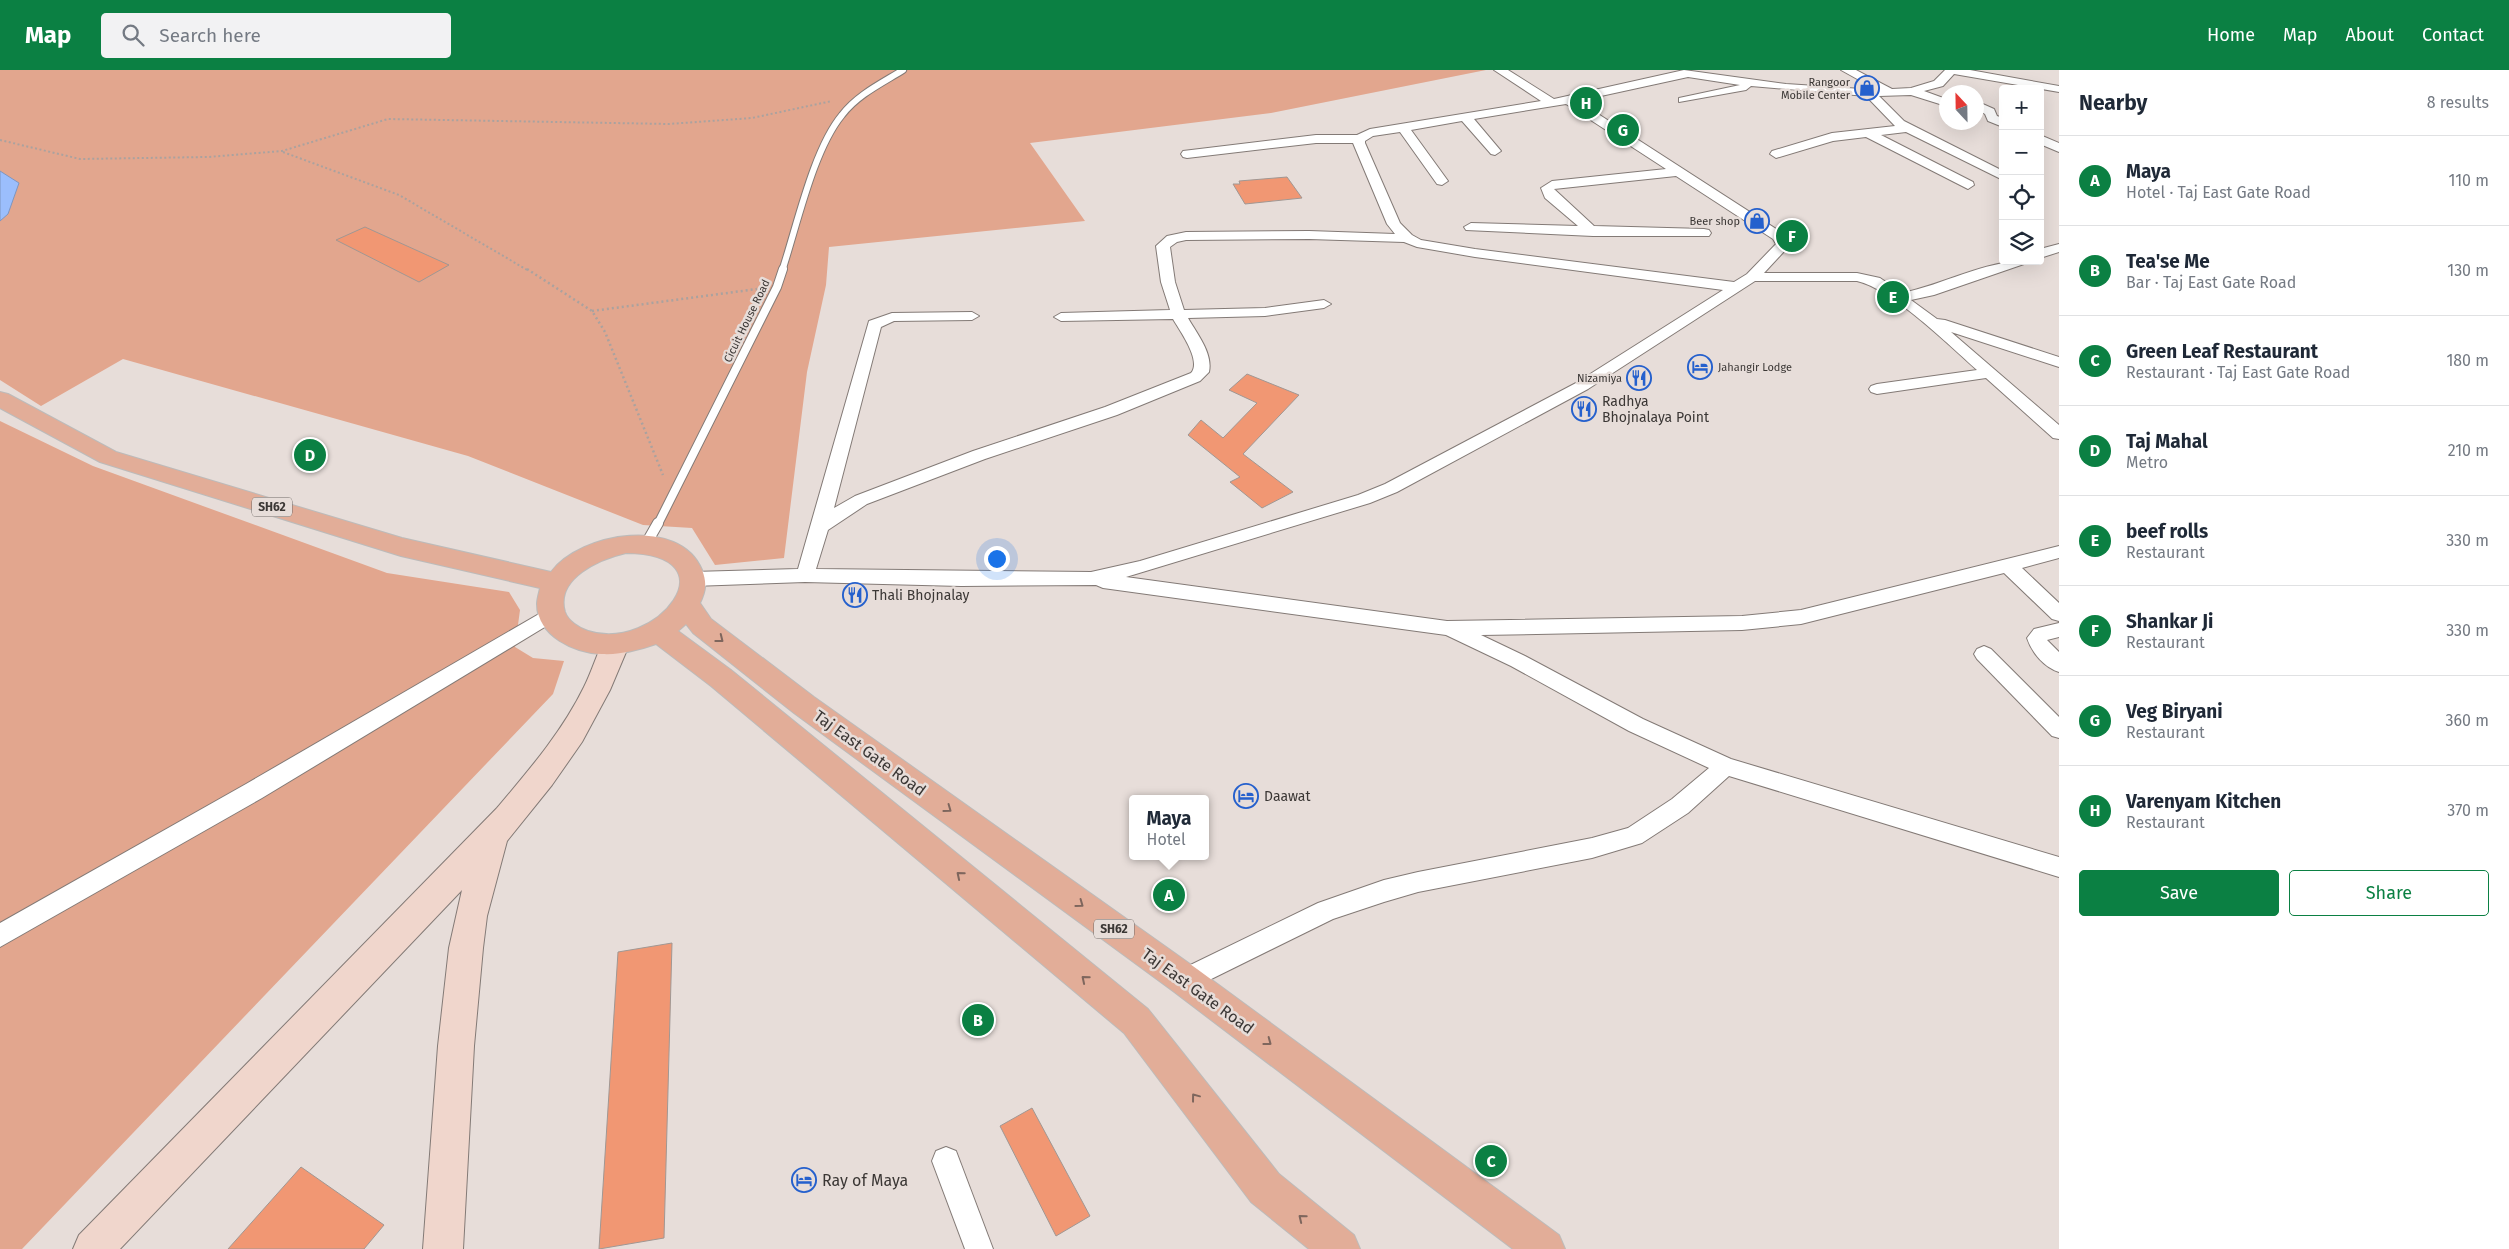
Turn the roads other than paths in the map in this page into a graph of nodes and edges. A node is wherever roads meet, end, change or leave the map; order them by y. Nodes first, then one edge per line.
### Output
1 (903, 70) edge
2 (1500, 70) edge
3 (1848, 70) edge
4 (1951, 70) edge
5 (1689, 72) edge
6 (1760, 84) junction
7 (2059, 89) edge
8 (1914, 92) junction
9 (1870, 94) junction
10 (1893, 94) junction
11 (1683, 100) dead end
12 (1939, 101) edge
13 (1560, 102) junction
14 (1984, 109) edge
15 (1465, 117) junction
16 (1984, 117) edge
17 (1997, 120) edge
18 (1403, 128) junction
19 (1907, 128) junction
20 (1868, 133) junction
21 (1359, 139) junction
22 (2044, 141) edge
23 (2059, 148) edge
24 (1495, 151) dead end
25 (1188, 154) dead end
26 (1776, 154) dead end
27 (1676, 172) junction
28 (2001, 175) edge
29 (1442, 182) dead end
30 (1968, 185) dead end
31 (1472, 227) dead end
32 (1593, 232) junction
33 (1704, 233) dead end
34 (1406, 238) junction
35 (2059, 248) edge
36 (2044, 253) edge
37 (2007, 265) edge
38 (1752, 277) junction
39 (1737, 287) junction
40 (1902, 298) junction
41 (1324, 304) dead end
42 (1179, 315) junction
43 (972, 316) dead end
44 (1061, 317) dead end
45 (1929, 320) junction
46 (2056, 361) edge
47 (1990, 373) junction
48 (1878, 389) dead end
49 (0, 399) edge
50 (2059, 434) edge
51 (820, 527) junction
52 (646, 544) junction
53 (2059, 552) edge
54 (2008, 566) junction
55 (805, 575) junction
56 (1091, 579) junction
57 (557, 584) junction
58 (690, 591) junction
59 (551, 614) junction
60 (2059, 614) edge
61 (1447, 628) junction
62 (2059, 630) edge
63 (658, 631) junction
64 (615, 645) junction
65 (1984, 654) dead end
66 (2059, 664) edge
67 (2059, 730) edge
68 (1726, 766) junction
69 (492, 836) junction
70 (2059, 867) edge
71 (0, 936) edge
72 (1185, 980) junction
73 (946, 1161) dead end
74 (93, 1249) edge
75 (442, 1249) edge
76 (979, 1249) edge
77 (1340, 1249) edge
78 (1545, 1249) edge

1 - 52 lane, Cicuit House Road
2 - 13 street
3 - 10 street
4 - 7 street
4 - 8 street
5 - 6 street
5 - 13 street
6 - 9 street
6 - 11 street
8 - 10 street
8 - 12 street
9 - 10 street
9 - 19 street
13 - 15 street
13 - 27 street
14 - 17 street
15 - 18 street
15 - 24 street
16 - 17 street
18 - 21 street
18 - 29 street
19 - 20 street
19 - 28 street
20 - 26 street
20 - 30 street
21 - 25 street
21 - 34 street
22 - 23 street
27 - 32 street
27 - 38 street
31 - 32 street
32 - 33 street
34 - 39 street
34 - 42 street
35 - 36 street
37 - 40 street
38 - 39 street
38 - 40 street
39 - 56 street
40 - 45 street
41 - 42 street
42 - 44 street
42 - 51 street
43 - 51 street
45 - 46 street
45 - 47 street
47 - 48 street
47 - 50 street
49 - 57 main road, SH62
51 - 55 street
52 - 57 main road, SH62
52 - 58 main road, SH62
53 - 54 street
54 - 60 street
54 - 61 street
55 - 56 street
55 - 58 street
56 - 61 street
57 - 59 main road
58 - 63 main road
58 -> 72 main road, Taj East Gate Road / SH62
59 - 64 main road
59 - 71 street
61 - 68 street
62 - 66 street
63 - 64 main road
77 -> 63 main road
64 - 69 street
65 - 67 street
68 - 70 street
68 - 72 street
69 - 74 street
69 - 75 street
72 -> 78 main road, Taj East Gate Road / SH62
73 - 76 street

